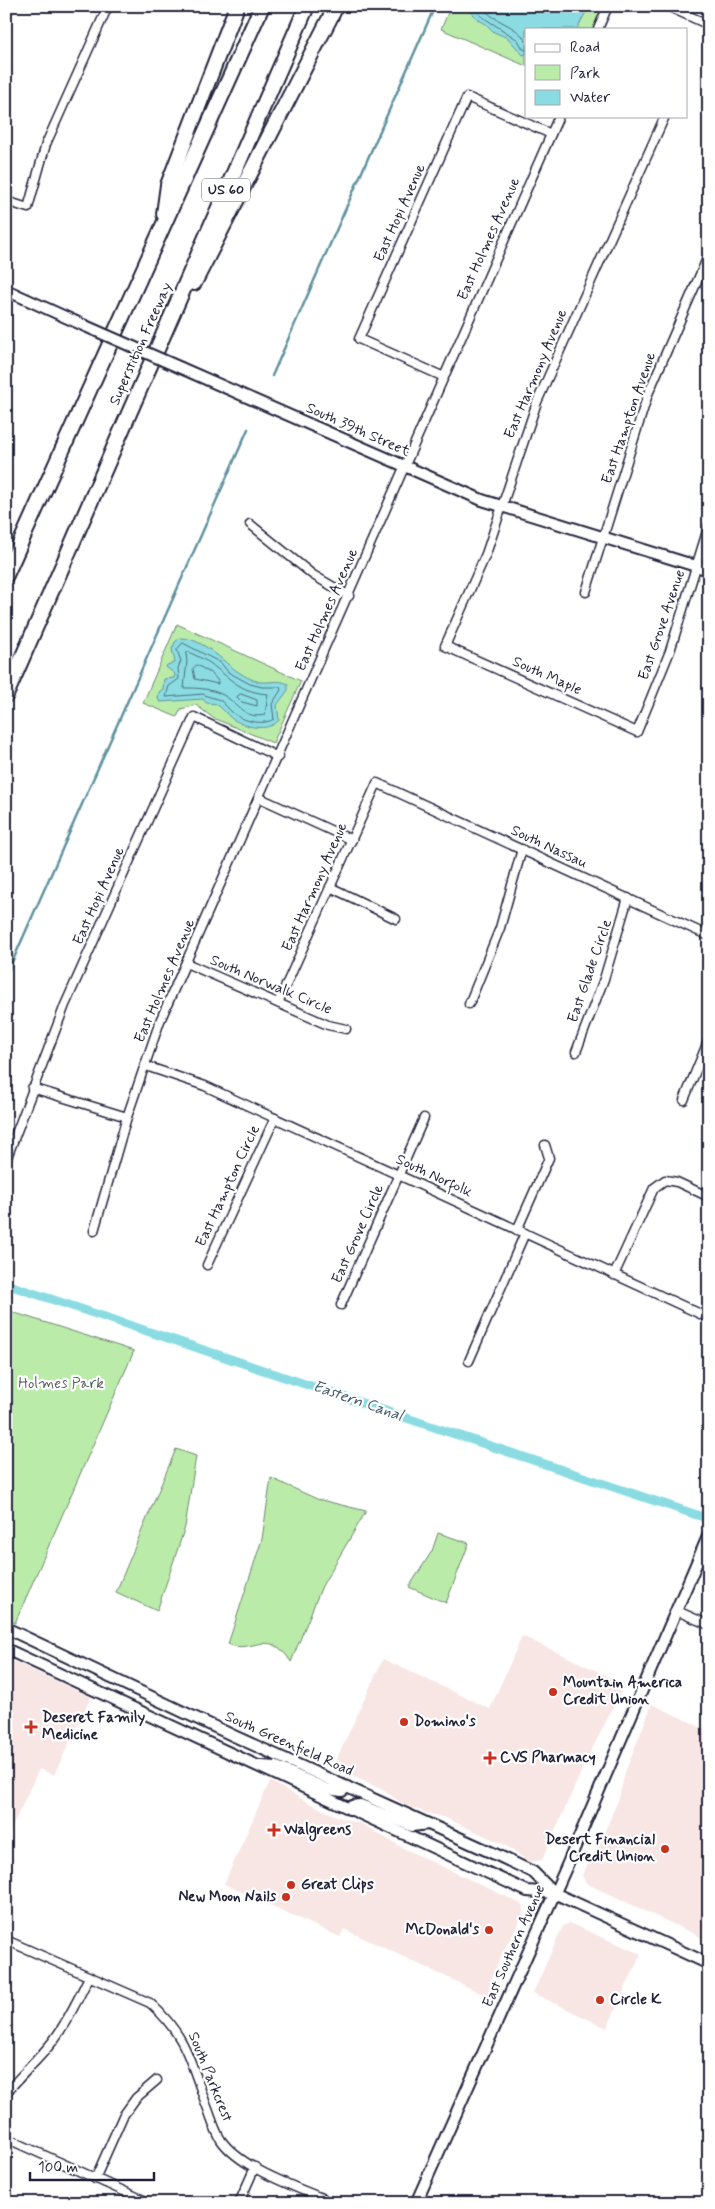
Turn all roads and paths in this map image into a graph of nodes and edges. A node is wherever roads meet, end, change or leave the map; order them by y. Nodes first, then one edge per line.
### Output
1 (108, 6) edge
2 (237, 6) edge
3 (262, 6) edge
4 (307, 6) edge
5 (336, 6) edge
6 (608, 6) edge
7 (668, 6) edge
8 (709, 26) edge
9 (598, 28) edge
10 (558, 118) edge
11 (664, 118) edge
12 (551, 134) junction
13 (6, 201) edge
14 (161, 232) junction
15 (709, 254) edge
16 (6, 290) edge
17 (146, 374) junction
18 (444, 377) junction
19 (406, 467) junction
20 (500, 506) junction
21 (250, 524) dead end
22 (709, 525) edge
23 (603, 538) junction
24 (15, 552) junction
25 (696, 566) junction
26 (6, 567) edge
27 (709, 570) edge
28 (6, 575) edge
29 (586, 592) dead end
30 (348, 596) junction
31 (445, 646) joint
32 (6, 695) edge
33 (637, 732) joint
34 (278, 757) junction
35 (377, 783) joint
36 (260, 798) junction
37 (352, 840) junction
38 (522, 849) junction
39 (330, 887) junction
40 (628, 898) junction
41 (396, 919) dead end
42 (709, 936) edge
43 (186, 963) junction
44 (278, 1003) junction
45 (469, 1004) dead end
46 (346, 1029) dead end
47 (709, 1039) edge
48 (576, 1052) dead end
49 (146, 1066) junction
50 (32, 1088) junction
51 (684, 1100) dead end
52 (127, 1117) junction
53 (275, 1118) junction
54 (424, 1118) dead end
55 (545, 1145) dead end
56 (6, 1160) edge
57 (399, 1175) junction
58 (709, 1197) edge
59 (517, 1230) junction
60 (94, 1231) dead end
61 (525, 1233) junction
62 (207, 1266) dead end
63 (614, 1275) junction
64 (342, 1305) dead end
65 (709, 1318) edge
66 (469, 1361) dead end
67 (709, 1534) edge
68 (675, 1610) junction
69 (709, 1626) edge
70 (6, 1628) edge
71 (6, 1649) edge
72 (252, 1765) junction
73 (347, 1787) junction
74 (349, 1809) junction
75 (429, 1824) junction
76 (554, 1893) junction
77 (6, 1940) edge
78 (709, 1964) edge
79 (89, 1977) junction
80 (157, 2080) dead end
81 (6, 2093) edge
82 (6, 2138) edge
83 (255, 2167) junction
84 (95, 2179) junction
85 (150, 2203) edge
86 (239, 2203) edge
87 (333, 2203) edge
88 (416, 2203) edge

1 - 13 street
2 - 14 highway
3 - 14 highway, Superstition Freeway / US 60
4 - 17 highway, Superstition Freeway / US 60
5 - 17 highway
6 - 9 street
7 - 8 street
10 - 12 street, East Holmes Avenue
11 - 20 street, East Harmony Avenue
12 - 18 street, East Holmes Avenue
12 - 18 street, East Hopi Avenue
14 - 24 highway, Superstition Freeway / US 60
15 - 23 street, East Hampton Avenue
16 - 19 main road, South 39th Street, bridge
17 - 32 highway, Superstition Freeway / US 60
18 - 19 street, East Holmes Avenue
19 - 20 main road, South 39th Street
19 - 30 street, East Holmes Avenue
20 - 23 main road, South 39th Street
20 - 31 street, East Harmony Avenue
21 - 30 street
22 - 25 street, East Grove Avenue
23 - 25 main road, South 39th Street
23 - 29 street
24 - 26 highway
24 - 28 highway
25 - 27 main road, South 39th Street
25 - 33 street, East Grove Avenue
30 - 34 street, East Holmes Avenue
31 - 33 street, South Maple
34 - 36 street, East Holmes Avenue
34 - 50 street, East Hopi Avenue
35 - 37 street, East Harmony Avenue
35 - 38 street, South Nassau
36 - 37 street
36 - 43 street, East Holmes Avenue
37 - 39 street, East Harmony Avenue
38 - 40 street, South Nassau
38 - 45 street
39 - 41 street
39 - 44 street, East Harmony Avenue
40 - 42 street, South Nassau
40 - 48 street, East Glade Circle
43 - 44 street, South Norwalk Circle
43 - 49 street, East Holmes Avenue
44 - 46 street, South Norwalk Circle
47 - 51 street
49 - 52 street, East Holmes Avenue
49 - 53 street, South Norfolk
50 - 52 street
50 - 56 street, East Hopi Avenue
52 - 60 street, East Holmes Avenue
53 - 57 street, South Norfolk
53 - 62 street, East Hampton Circle
54 - 57 street, East Grove Circle
55 - 59 street
57 - 59 street, South Norfolk
57 - 64 street, East Grove Circle
58 - 63 street
59 - 61 street, South Norfolk
61 - 63 street, South Norfolk
61 - 66 street
63 - 65 street, South Norfolk
67 - 68 main road, East Southern Avenue
68 - 69 street
68 - 76 main road, East Southern Avenue
70 - 73 main road, South Greenfield Road
71 - 72 main road, South Greenfield Road
72 - 73 main road
72 - 74 main road, South Greenfield Road
73 - 75 main road, South Greenfield Road
74 - 75 main road
74 - 76 main road, South Greenfield Road
75 - 76 main road, South Greenfield Road
76 - 78 main road, South Greenfield Road
76 - 88 main road, East Southern Avenue
77 - 79 street, South Parkcrest
79 - 81 street
79 - 83 street, South Parkcrest
80 - 84 street
82 - 84 street
83 - 86 street
83 - 87 street, South Parkcrest
84 - 85 street

